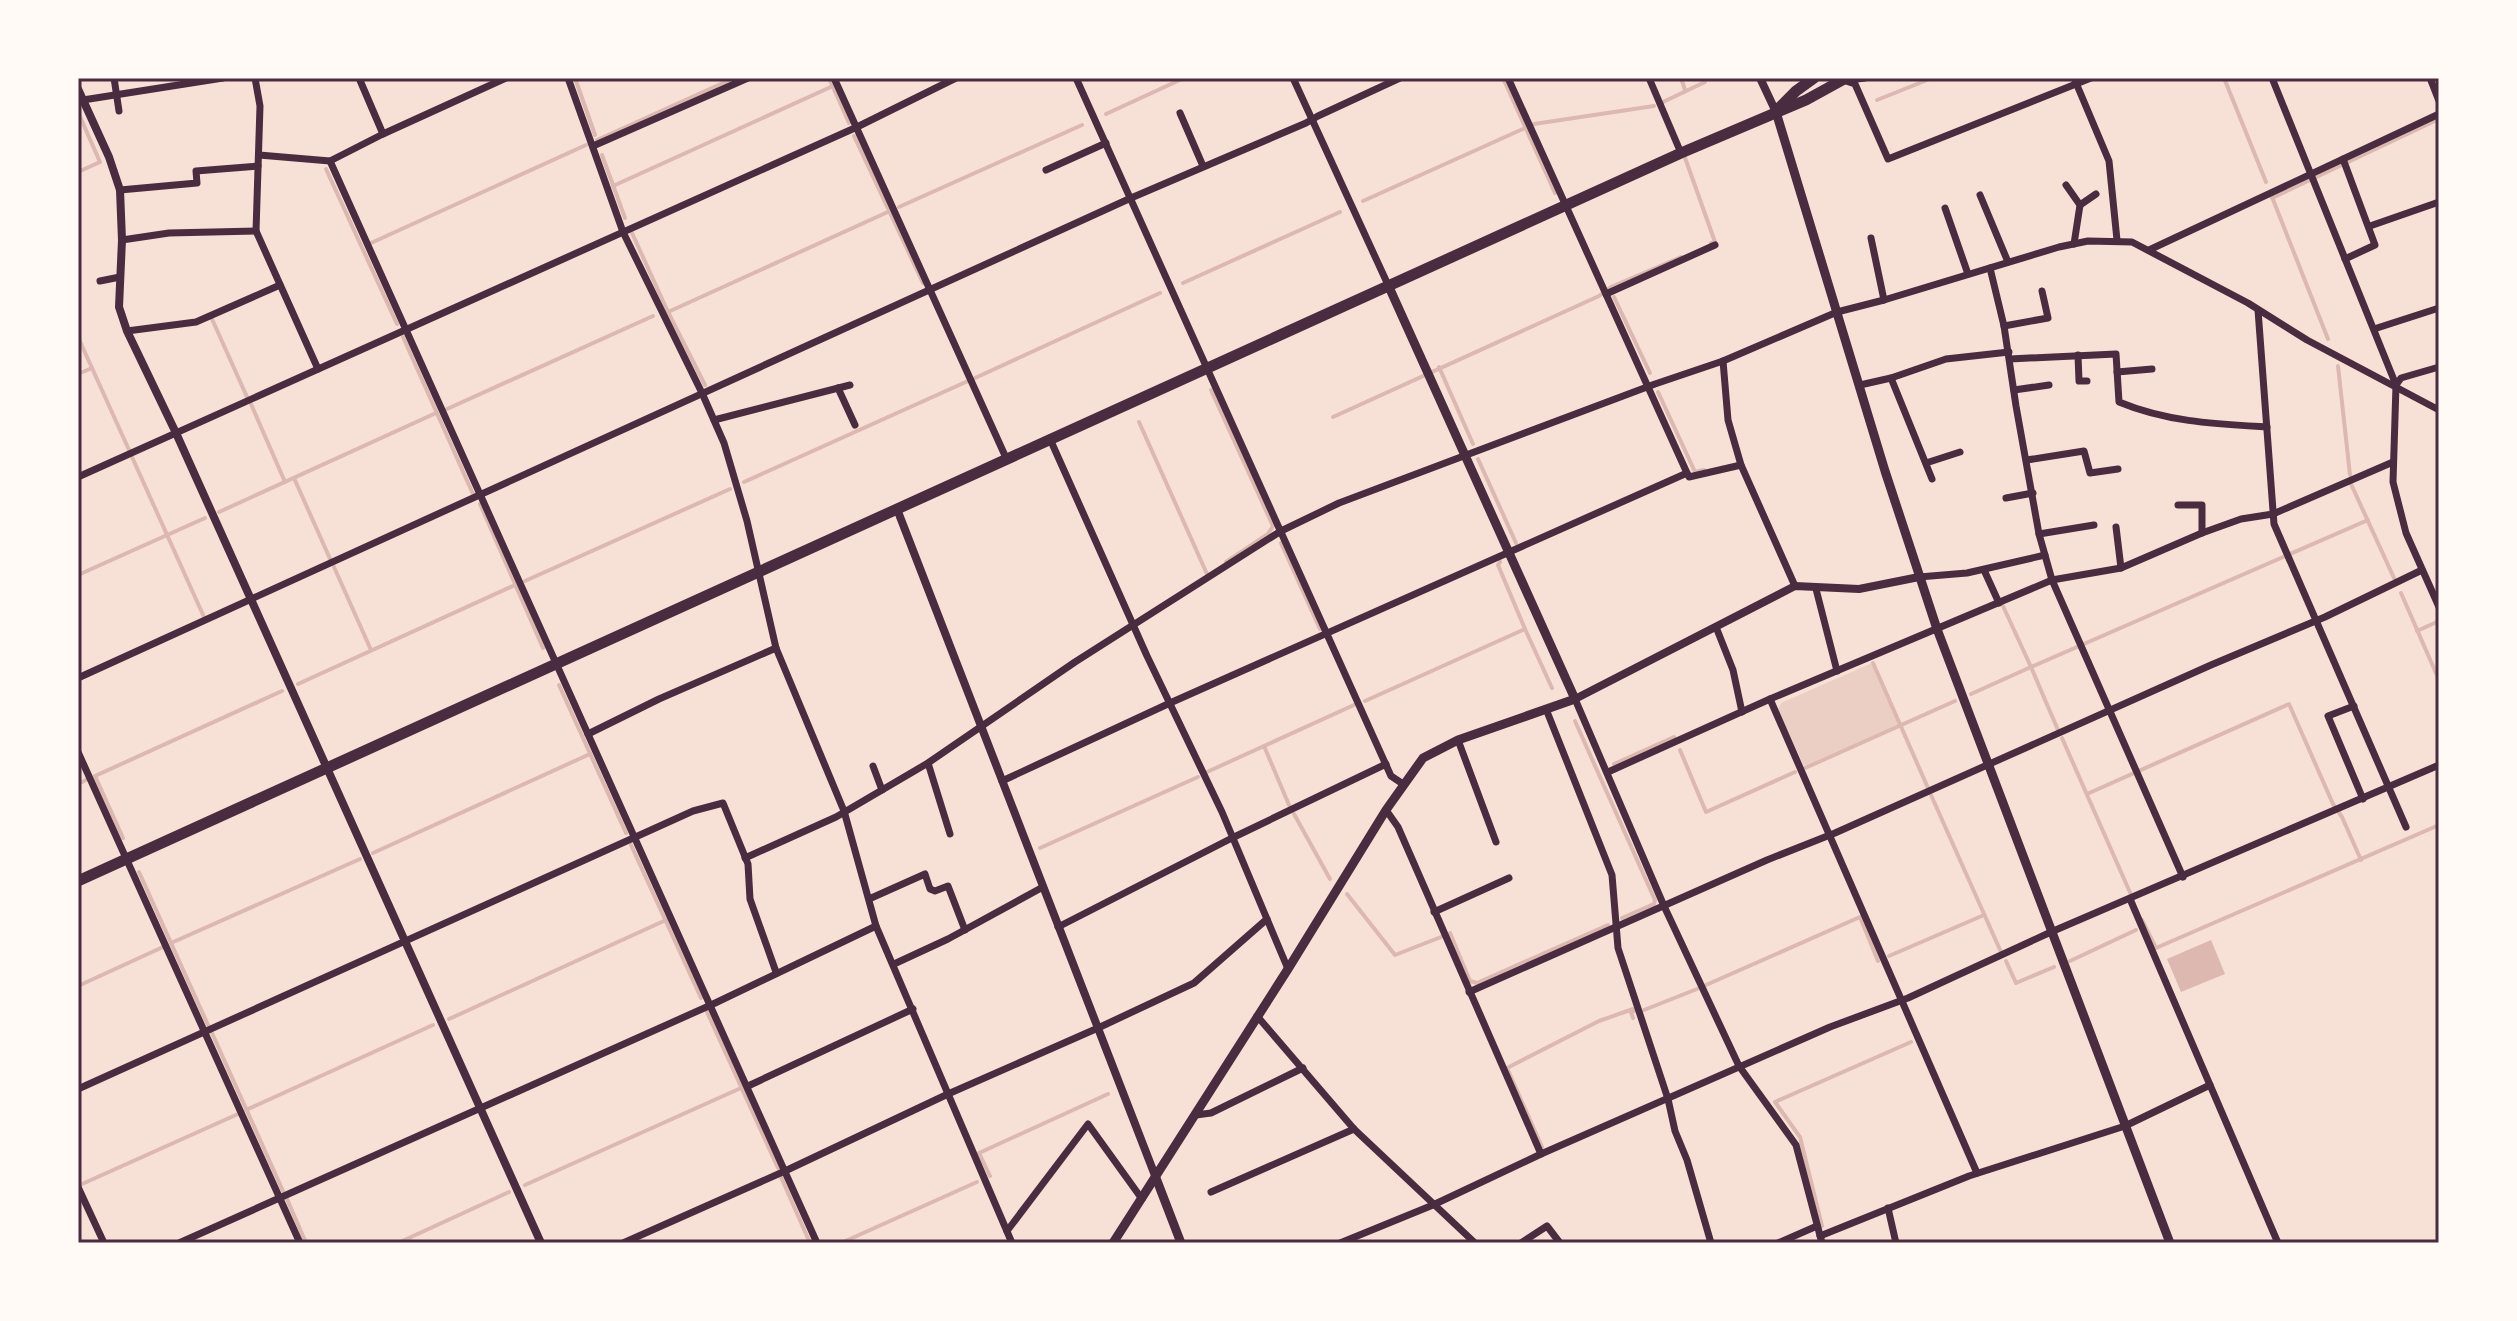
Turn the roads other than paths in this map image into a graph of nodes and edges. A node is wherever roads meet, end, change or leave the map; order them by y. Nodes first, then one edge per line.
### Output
1 (114, 78) edge
2 (223, 78) edge
3 (255, 78) edge
4 (359, 78) edge
5 (506, 78) edge
6 (568, 78) edge
7 (748, 78) edge
8 (834, 78) edge
9 (956, 78) edge
10 (1076, 78) edge
11 (1293, 78) edge
12 (1400, 78) edge
13 (1508, 78) edge
14 (1649, 78) edge
15 (1760, 78) edge
16 (1865, 78) edge
17 (2091, 78) edge
18 (2272, 78) edge
19 (2430, 78) edge
20 (1811, 79) edge
21 (1845, 79) edge
22 (2075, 81) edge
23 (78, 89) edge
24 (116, 94) junction
25 (83, 100) junction
26 (2439, 101) edge
27 (119, 111) dead end
28 (1776, 112) junction
29 (1180, 113) dead end
30 (2439, 114) edge
31 (1312, 120) junction
32 (857, 127) junction
33 (383, 134) junction
34 (1106, 143) junction
35 (593, 146) junction
36 (1681, 153) junction
37 (259, 155) junction
38 (2343, 159) junction
39 (330, 161) junction
40 (258, 166) junction
41 (1203, 166) junction
42 (1046, 170) dead end
43 (2310, 174) junction
44 (2066, 185) dead end
45 (120, 190) junction
46 (2096, 194) dead end
47 (1980, 195) dead end
48 (1131, 198) junction
49 (2439, 202) edge
50 (2080, 205) junction
51 (1567, 206) junction
52 (1945, 208) dead end
53 (2370, 226) junction
54 (256, 231) junction
55 (623, 232) junction
56 (1871, 238) dead end
57 (122, 240) junction
58 (2117, 240) junction
59 (2074, 244) junction
60 (1715, 245) dead end
61 (2149, 250) junction
62 (2345, 259) junction
63 (2008, 262) junction
64 (1990, 268) junction
65 (1968, 274) junction
66 (120, 277) junction
67 (100, 281) dead end
68 (280, 285) junction
69 (1389, 287) junction
70 (931, 289) junction
71 (2042, 291) dead end
72 (1606, 294) junction
73 (1884, 300) junction
74 (2439, 308) edge
75 (2258, 310) junction
76 (1837, 312) junction
77 (2004, 326) junction
78 (2374, 329) junction
79 (406, 330) junction
80 (127, 331) junction
81 (2009, 355) junction
82 (2078, 355) junction
83 (1723, 361) junction
84 (2439, 367) edge
85 (1208, 368) junction
86 (318, 369) junction
87 (2152, 369) dead end
88 (2117, 372) junction
89 (1891, 378) junction
90 (2087, 381) dead end
91 (850, 385) dead end
92 (1860, 385) junction
93 (2049, 385) dead end
94 (2396, 385) junction
95 (1649, 387) junction
96 (838, 388) junction
97 (2014, 390) junction
98 (702, 393) junction
99 (2439, 410) edge
100 (714, 420) junction
101 (855, 425) dead end
102 (2267, 427) junction
103 (176, 433) junction
104 (1050, 439) junction
105 (1960, 452) dead end
106 (1465, 456) junction
107 (1007, 460) junction
108 (2027, 460) junction
109 (2393, 462) junction
110 (1926, 463) junction
111 (1741, 465) junction
112 (2118, 469) dead end
113 (1687, 473) junction
114 (78, 477) edge
115 (1932, 479) dead end
116 (2033, 493) junction
117 (482, 496) junction
118 (2006, 498) dead end
119 (2178, 505) dead end
120 (897, 509) junction
121 (2273, 514) junction
122 (2094, 525) dead end
123 (2116, 527) dead end
124 (1281, 531) junction
125 (2202, 533) junction
126 (2039, 534) junction
127 (1508, 553) junction
128 (2045, 555) junction
129 (2121, 568) junction
130 (1984, 570) junction
131 (2422, 570) junction
132 (758, 572) junction
133 (1919, 577) junction
134 (2052, 580) junction
135 (1795, 586) junction
136 (1816, 589) junction
137 (250, 600) junction
138 (1999, 603) junction
139 (2439, 607) edge
140 (2316, 620) junction
141 (1133, 625) junction
142 (1716, 627) junction
143 (1937, 629) junction
144 (1327, 633) junction
145 (776, 648) junction
146 (556, 663) junction
147 (1837, 671) junction
148 (78, 678) edge
149 (1575, 699) junction
150 (1770, 699) junction
151 (1170, 703) junction
152 (2354, 706) junction
153 (1546, 709) junction
154 (1742, 712) junction
155 (2109, 712) junction
156 (981, 726) junction
157 (588, 734) junction
158 (1458, 740) junction
159 (78, 752) edge
160 (928, 763) junction
161 (1386, 764) junction
162 (1988, 765) junction
163 (2439, 765) edge
164 (873, 766) dead end
165 (326, 768) junction
166 (1608, 772) junction
167 (1002, 781) junction
168 (1403, 784) junction
169 (2390, 787) junction
170 (882, 790) junction
171 (2363, 799) junction
172 (1386, 810) junction
173 (844, 811) junction
174 (2406, 827) dead end
175 (950, 834) dead end
176 (1828, 835) junction
177 (636, 838) junction
178 (1232, 838) junction
179 (1496, 842) dead end
180 (745, 858) junction
181 (127, 859) junction
182 (2183, 877) junction
183 (1509, 878) dead end
184 (78, 881) edge
185 (1043, 887) junction
186 (869, 899) junction
187 (2130, 899) junction
188 (1664, 906) junction
189 (1434, 912) junction
190 (1267, 919) junction
191 (876, 926) junction
192 (1058, 927) junction
193 (1615, 927) junction
194 (965, 930) junction
195 (2051, 932) junction
196 (405, 941) junction
197 (894, 964) junction
198 (1288, 969) junction
199 (776, 972) junction
200 (1469, 992) junction
201 (1900, 1000) junction
202 (711, 1005) junction
203 (913, 1009) junction
204 (1257, 1016) junction
205 (1098, 1028) junction
206 (205, 1032) junction
207 (1739, 1066) junction
208 (1303, 1068) junction
209 (2210, 1085) junction
210 (748, 1086) junction
211 (78, 1089) edge
212 (948, 1094) junction
213 (1668, 1099) junction
214 (480, 1108) junction
215 (1196, 1115) junction
216 (2125, 1126) junction
217 (1354, 1129) junction
218 (1541, 1154) junction
219 (785, 1171) junction
220 (1977, 1173) junction
221 (1156, 1178) junction
222 (78, 1187) edge
223 (1211, 1192) dead end
224 (280, 1197) junction
225 (1142, 1199) junction
226 (1433, 1205) junction
227 (1888, 1208) junction
228 (1817, 1226) junction
229 (1007, 1231) junction
230 (1821, 1240) edge
231 (104, 1243) edge
232 (179, 1243) edge
233 (300, 1243) edge
234 (541, 1243) edge
235 (623, 1243) edge
236 (817, 1243) edge
237 (1012, 1243) edge
238 (1113, 1243) edge
239 (1181, 1243) edge
240 (1340, 1243) edge
241 (1475, 1243) edge
242 (1521, 1243) edge
243 (1560, 1243) edge
244 (1711, 1243) edge
245 (1778, 1243) edge
246 (1896, 1243) edge
247 (2170, 1243) edge
248 (2278, 1243) edge

1 - 24 street
2 - 24 street
3 - 37 street
4 - 33 street
5 - 33 street
6 - 35 street
7 - 35 street
8 - 32 street
9 - 32 street
10 - 34 street
11 - 31 street
12 - 31 street
13 - 51 street
14 - 36 street
15 - 28 street
16 - 21 street
17 - 22 street
18 - 43 street
19 - 26 street
20 - 28 highway
21 - 22 street
21 - 28 highway
22 - 58 street
23 - 25 street
24 - 25 street
24 - 27 street
25 - 45 street
28 - 36 highway
28 - 76 main road
29 - 41 street
30 - 38 street
31 - 41 street
31 - 69 street
32 - 55 street
32 - 70 street
33 - 39 street
34 - 42 street
34 - 48 street
35 - 55 street
36 - 51 highway
37 - 39 street
37 - 40 street
38 - 43 street
38 - 53 street
39 - 79 street
40 - 45 street
40 - 54 street
41 - 48 street
43 - 61 street
43 - 62 street
44 - 50 street
45 - 57 street
46 - 50 street
47 - 63 street
48 - 70 street
48 - 85 street
49 - 53 street
50 - 59 street
51 - 69 highway
51 - 72 street
52 - 65 street
53 - 62 street
54 - 57 street
54 - 68 street
55 - 79 street
55 - 98 street
56 - 73 street
57 - 66 street
58 - 59 street
58 - 61 street
59 - 63 street
60 - 72 street
61 - 75 street
62 - 78 street
63 - 64 street
64 - 65 street
64 - 77 street
65 - 73 street
66 - 67 street
66 - 80 street
68 - 80 street
68 - 86 street
69 - 85 highway
69 - 106 main road
70 - 98 street
70 - 107 street
71 - 77 street
72 - 95 street
73 - 76 street
74 - 78 street
75 - 94 street
75 - 102 street
76 - 83 street
76 - 92 main road
77 - 81 street
78 - 94 street
79 - 86 street
79 - 117 street
80 - 103 street
81 - 82 street
81 - 89 street
81 - 97 street
82 - 88 street
82 - 90 street
83 - 95 street
83 - 111 street
84 - 94 street
85 - 104 highway
85 - 124 street
86 - 103 street
87 - 88 street
88 - 102 street
89 - 92 street
89 - 110 street
91 - 96 street
92 - 133 main road
93 - 97 street
94 - 99 street
94 - 109 street
95 - 106 street
95 - 113 street
96 - 100 street
96 - 101 street
97 - 108 street
98 - 100 street
98 - 117 street
100 - 132 street
102 - 121 street
103 - 114 street
103 - 137 street
104 - 107 highway
104 - 141 street
105 - 110 street
106 - 124 street
106 - 127 main road
107 - 120 highway
108 - 112 street
108 - 116 street
109 - 121 street
109 - 131 street
110 - 115 street
111 - 113 street
111 - 135 street
113 - 127 street
116 - 118 street
116 - 126 street
117 - 137 street
117 - 146 street
119 - 125 street
120 - 132 highway
120 - 156 street
121 - 125 street
121 - 140 street
122 - 126 street
123 - 129 street
124 - 141 street
124 - 144 street
125 - 129 street
126 - 128 street
127 - 144 street
127 - 149 main road
128 - 130 street
128 - 134 street
129 - 134 street
130 - 133 street
130 - 138 street
131 - 139 street
131 - 140 street
132 - 145 street
132 - 146 highway
133 - 136 street
133 - 143 main road
134 - 138 street
134 - 155 street
135 - 136 street
135 - 142 street
136 - 147 street
137 - 148 street
137 - 165 street
138 - 143 street
140 - 152 street
140 - 155 street
141 - 151 street
141 - 156 street
142 - 149 street
142 - 154 street
143 - 147 street
143 - 162 main road
144 - 151 street
144 - 161 street
145 - 157 street
145 - 173 street
146 - 157 street
146 - 165 highway
147 - 150 street
149 - 153 main road
149 - 166 street
150 - 154 street
150 - 176 street
151 - 167 street
151 - 178 street
152 - 169 street
152 - 171 street
153 - 158 main road
153 - 193 street
154 - 166 street
155 - 162 street
155 - 182 street
156 - 160 street
156 - 167 street
157 - 177 street
158 - 168 main road
158 - 179 street
159 - 181 street
160 - 170 street
160 - 175 street
161 - 168 street
161 - 178 street
162 - 176 street
162 - 195 main road
163 - 169 street
164 - 170 street
165 - 181 highway
165 - 196 street
166 - 188 street
167 - 185 street
168 - 172 main road
169 - 171 street
169 - 174 street
170 - 173 street
171 - 182 street
172 - 189 street
172 - 198 main road
173 - 180 street
173 - 186 street
176 - 188 street
176 - 201 street
177 - 180 street
177 - 196 street
177 - 202 street
178 - 190 street
178 - 192 street
180 - 199 street
181 - 184 highway
181 - 206 street
182 - 187 street
183 - 189 street
185 - 192 street
185 - 194 street
186 - 191 street
186 - 194 street
187 - 195 street
187 - 209 street
188 - 193 street
188 - 207 street
189 - 200 street
190 - 198 street
190 - 205 street
191 - 197 street
191 - 199 street
192 - 205 street
193 - 200 street
193 - 213 street
194 - 197 street
195 - 201 street
195 - 216 main road
196 - 206 street
196 - 214 street
197 - 203 street
198 - 204 main road
199 - 202 street
200 - 218 street
201 - 207 street
201 - 220 street
202 - 210 street
202 - 214 street
203 - 210 street
203 - 212 street
204 - 208 street
204 - 215 main road
205 - 212 street
205 - 221 street
206 - 211 street
206 - 224 street
207 - 213 street
207 - 228 street
208 - 215 street
208 - 217 street
209 - 216 street
209 - 248 street
210 - 219 street
212 - 219 street
212 - 229 street
213 - 218 street
213 - 244 street
214 - 224 street
214 - 234 street
215 - 221 main road
216 - 220 street
216 - 247 main road
217 - 223 street
217 - 226 street
218 - 226 street
219 - 235 street
219 - 236 street
220 - 227 street
221 - 225 main road
221 - 239 main road
222 - 231 street
224 - 232 street
224 - 233 street
225 - 229 street
225 - 238 main road
226 - 240 street
226 - 241 street
227 - 230 street
227 - 246 street
228 - 230 street
228 - 245 street
229 - 237 street
242 - 243 street

